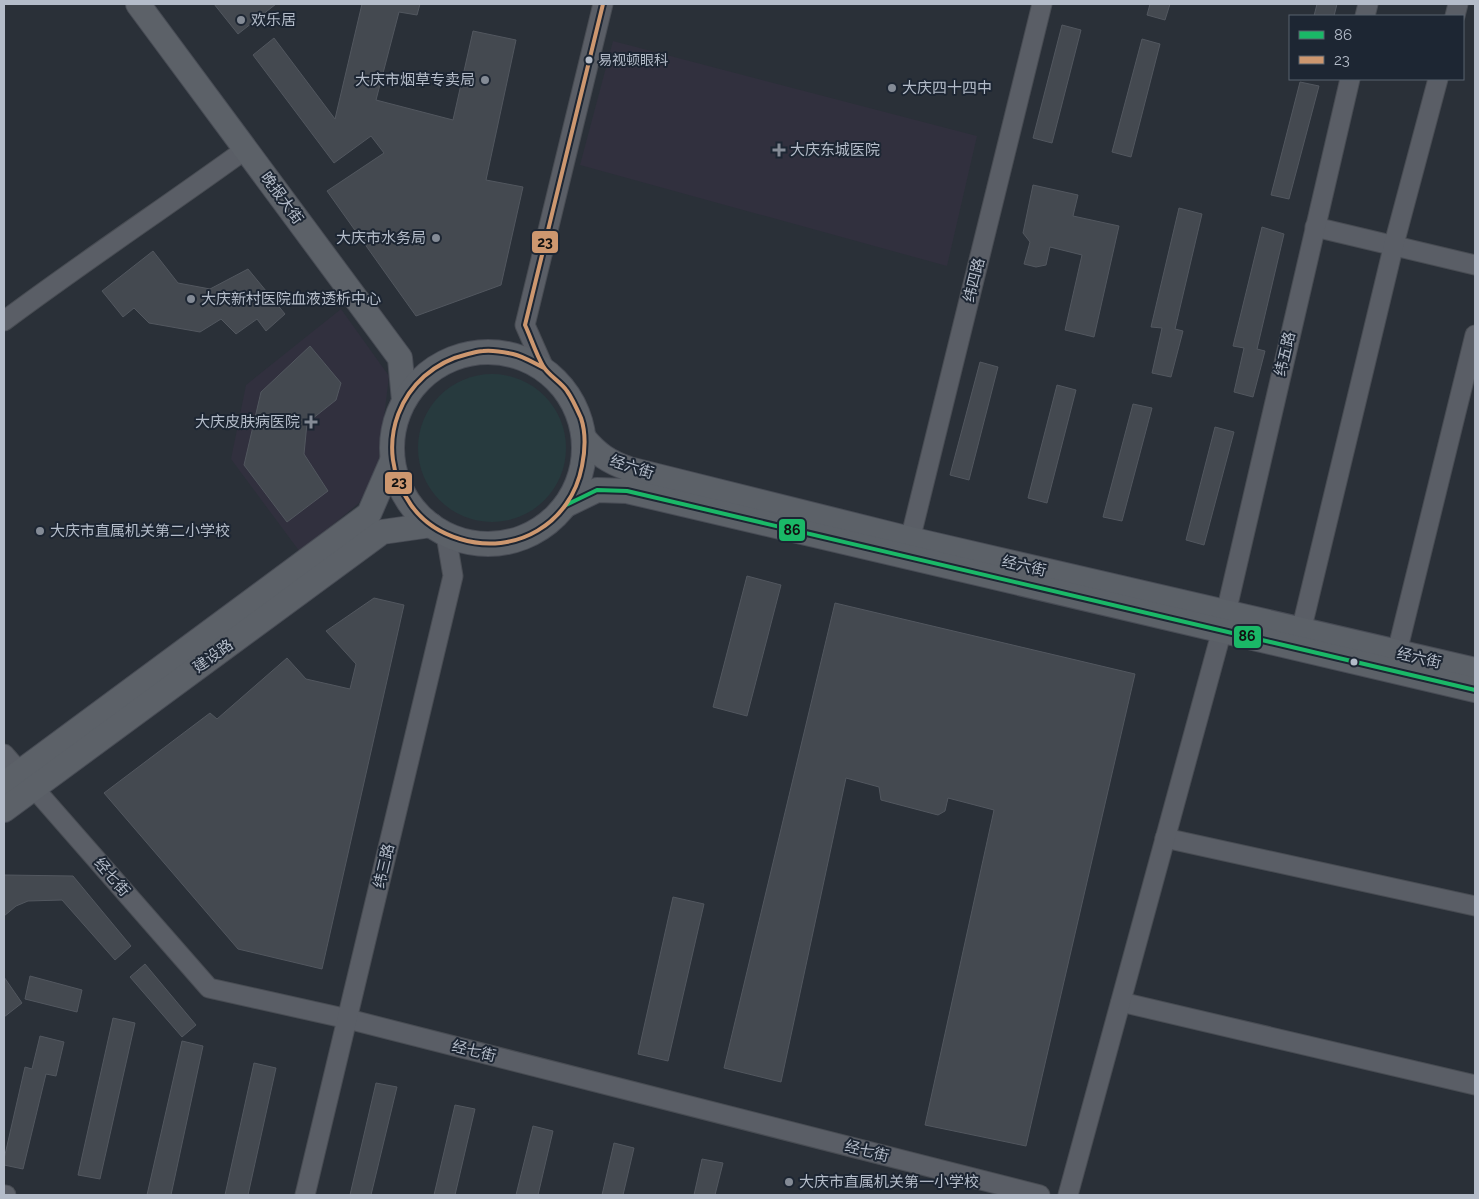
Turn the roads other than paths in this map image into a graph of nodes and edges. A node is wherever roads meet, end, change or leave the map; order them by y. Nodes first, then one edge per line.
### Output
1 (138, 4) edge
2 (602, 4) edge
3 (1042, 4) edge
4 (1350, 80) edge
5 (1438, 80) edge
6 (246, 149) junction
7 (1315, 227) junction
8 (1394, 244) junction
9 (1475, 265) edge
10 (4, 321) edge
11 (1475, 335) edge
12 (544, 368) junction
13 (404, 400) junction
14 (584, 438) junction
15 (392, 461) junction
16 (566, 505) junction
17 (438, 530) junction
18 (908, 547) junction
19 (1224, 622) junction
20 (1301, 631) junction
21 (1396, 652) junction
22 (1475, 670) edge
23 (1475, 690) edge
24 (4, 754) edge
25 (19, 782) edge
26 (4, 810) edge
27 (1165, 838) junction
28 (1475, 906) edge
29 (1121, 1002) junction
30 (348, 1019) junction
31 (1475, 1085) edge
32 (305, 1195) edge
33 (1040, 1195) edge
34 (1068, 1195) edge

1 - 6 main road, 晚报大街
2 - 12 street
3 - 18 street, 纬四路
4 - 7 street, 纬五路
5 - 8 street
6 - 10 street
6 - 13 main road, 晚报大街
7 - 8 street
7 - 19 street, 纬五路
8 - 9 street
8 - 20 street
11 - 21 street
12 - 13 main road
12 - 14 main road
13 - 15 main road
14 - 16 main road
14 - 18 main road, 经六街
15 - 17 main road
15 - 25 main road, 建设路
16 - 17 main road
16 - 18 main road, 经六街
17 - 25 main road, 建设路
17 - 30 street, 纬三路
18 - 19 main road, 经六街
19 - 20 main road, 经六街
19 - 23 main road, 经六街
19 - 27 street, 纬五路
20 - 21 main road, 经六街
21 - 22 main road, 经六街
24 - 25 street, 经七街
25 - 26 main road, 建设路
25 - 30 street, 经七街
27 - 28 street
27 - 29 street, 纬五路
29 - 31 street
29 - 34 street, 纬五路
30 - 32 street, 纬三路
30 - 33 street, 经七街

